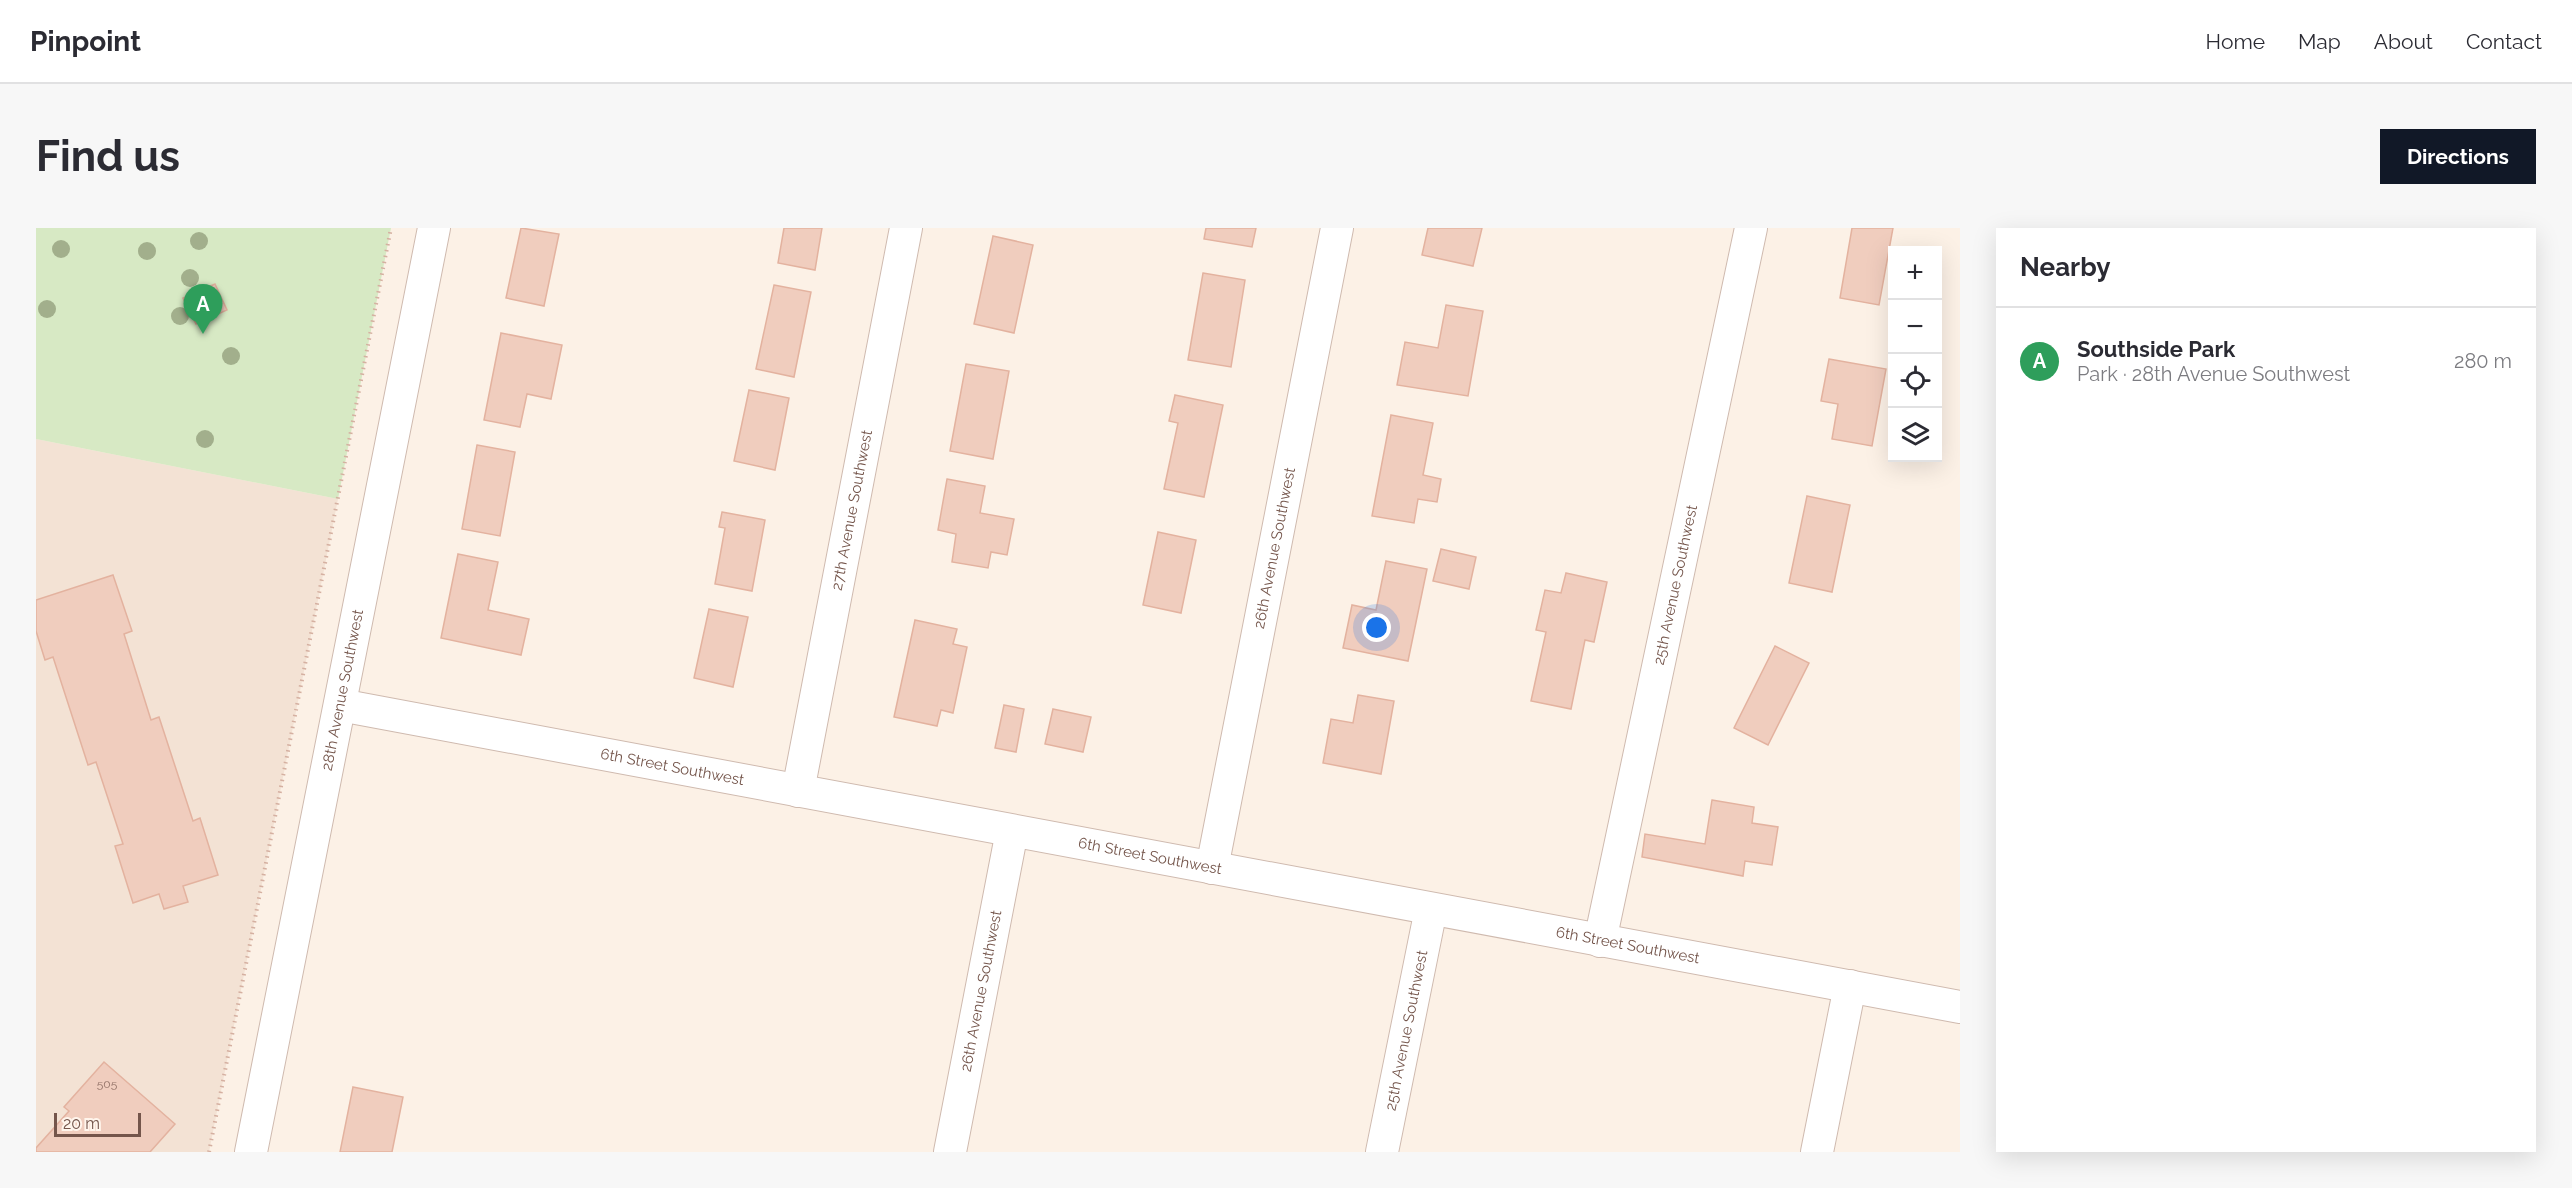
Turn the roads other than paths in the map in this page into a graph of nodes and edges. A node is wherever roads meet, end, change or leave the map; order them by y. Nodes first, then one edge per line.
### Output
1 (434, 228) edge
2 (906, 228) edge
3 (1337, 228) edge
4 (1751, 228) edge
5 (340, 705) junction
6 (798, 791) junction
7 (1012, 831) junction
8 (1212, 868) junction
9 (1431, 909) junction
10 (1600, 941) junction
11 (1850, 987) junction
12 (1960, 1007) edge
13 (251, 1152) edge
14 (950, 1152) edge
15 (1382, 1152) edge
16 (1817, 1152) edge

1 - 5 street, 28th Avenue Southwest
2 - 6 street, 27th Avenue Southwest
3 - 8 street, 26th Avenue Southwest
4 - 10 street, 25th Avenue Southwest
5 - 6 street, 6th Street Southwest
5 - 13 street, 28th Avenue Southwest
6 - 7 street, 6th Street Southwest
7 - 8 street, 6th Street Southwest
7 - 14 street, 26th Avenue Southwest
8 - 9 street, 6th Street Southwest
9 - 10 street, 6th Street Southwest
9 - 15 street, 25th Avenue Southwest
10 - 11 street, 6th Street Southwest
11 - 12 street, 6th Street Southwest
11 - 16 street

